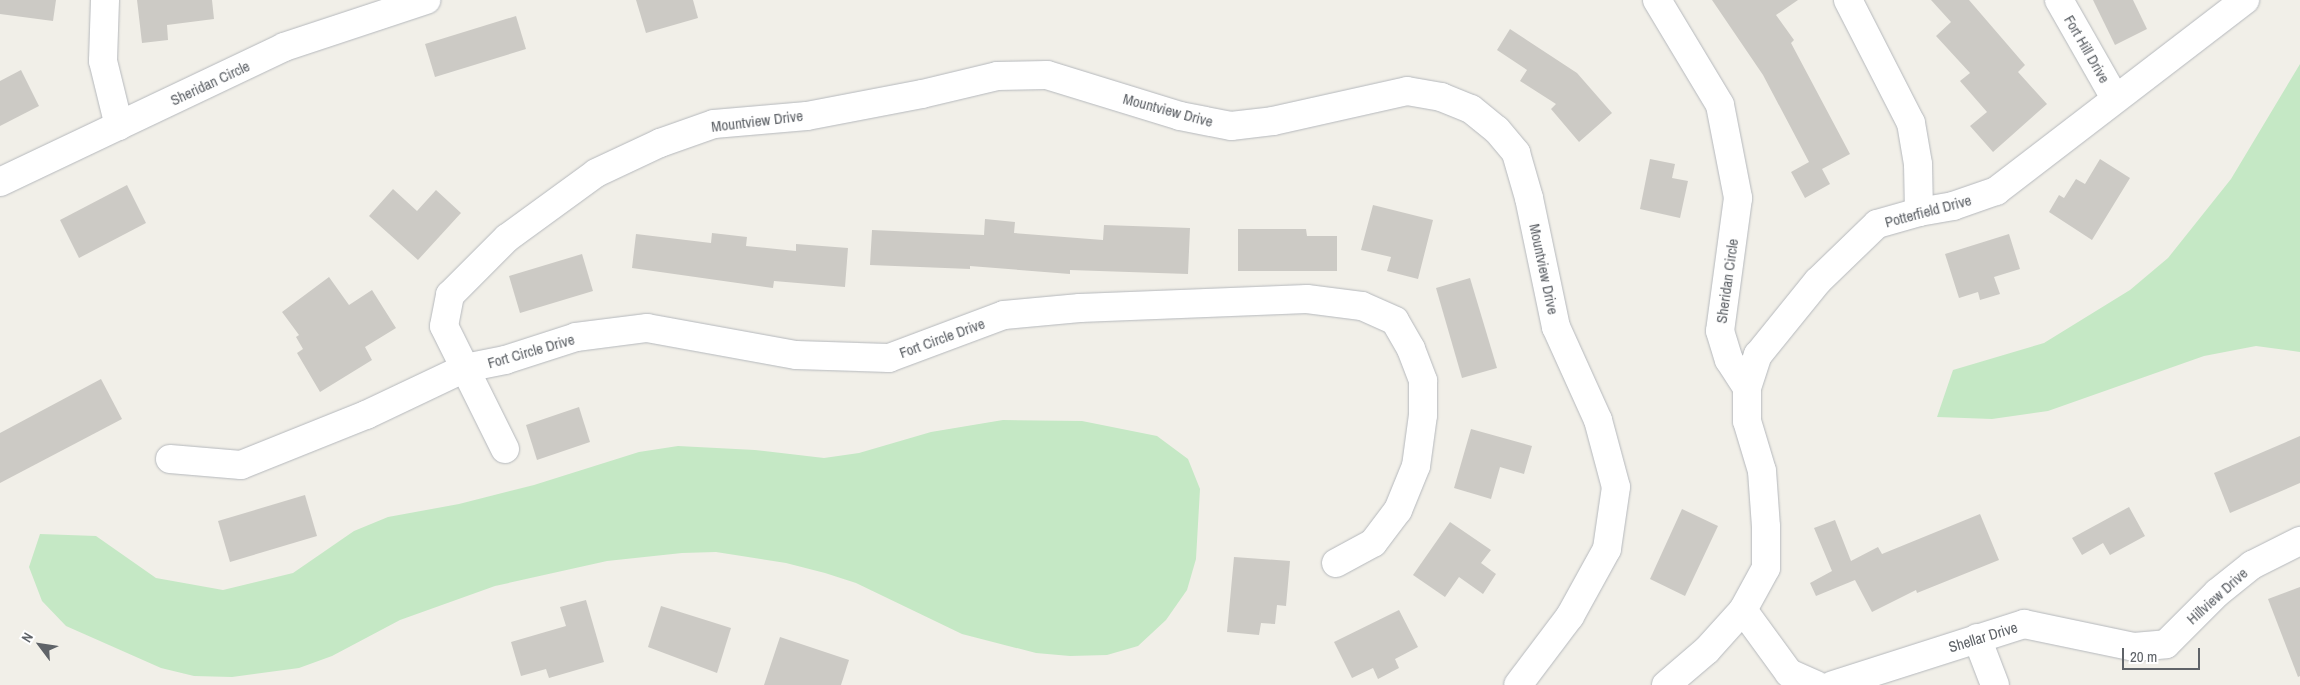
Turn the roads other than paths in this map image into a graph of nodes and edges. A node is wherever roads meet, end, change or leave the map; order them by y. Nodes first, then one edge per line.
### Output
1 (105, 0) edge
2 (426, 0) edge
3 (1657, 0) edge
4 (1848, 0) edge
5 (2059, 0) edge
6 (2245, 0) edge
7 (2115, 98) junction
8 (119, 126) junction
9 (0, 182) edge
10 (1920, 212) junction
11 (466, 368) junction
12 (1747, 388) junction
13 (504, 449) dead end
14 (170, 459) dead end
15 (2300, 541) edge
16 (1336, 563) dead end
17 (1743, 610) junction
18 (1977, 638) junction
19 (2166, 644) joint
20 (1518, 685) edge
21 (1666, 685) edge
22 (1816, 685) edge
23 (1833, 685) edge
24 (1995, 685) edge

1 - 8 street
2 - 8 street, Sheridan Circle
3 - 12 street, Sheridan Circle
4 - 10 street
5 - 7 street, Fort Hill Drive
6 - 7 street, Potterfield Drive
7 - 10 street, Potterfield Drive
8 - 9 street, Sheridan Circle
10 - 12 street, Potterfield Drive
11 - 13 street, Mountview Drive
11 - 14 street, Fort Circle Drive
11 - 16 street, Fort Circle Drive
11 - 20 street, Mountview Drive
12 - 17 street
15 - 19 street, Hillview Drive
17 - 21 street
17 - 22 street
18 - 19 street, Shellar Drive
18 - 23 street, Shellar Drive
18 - 24 street

